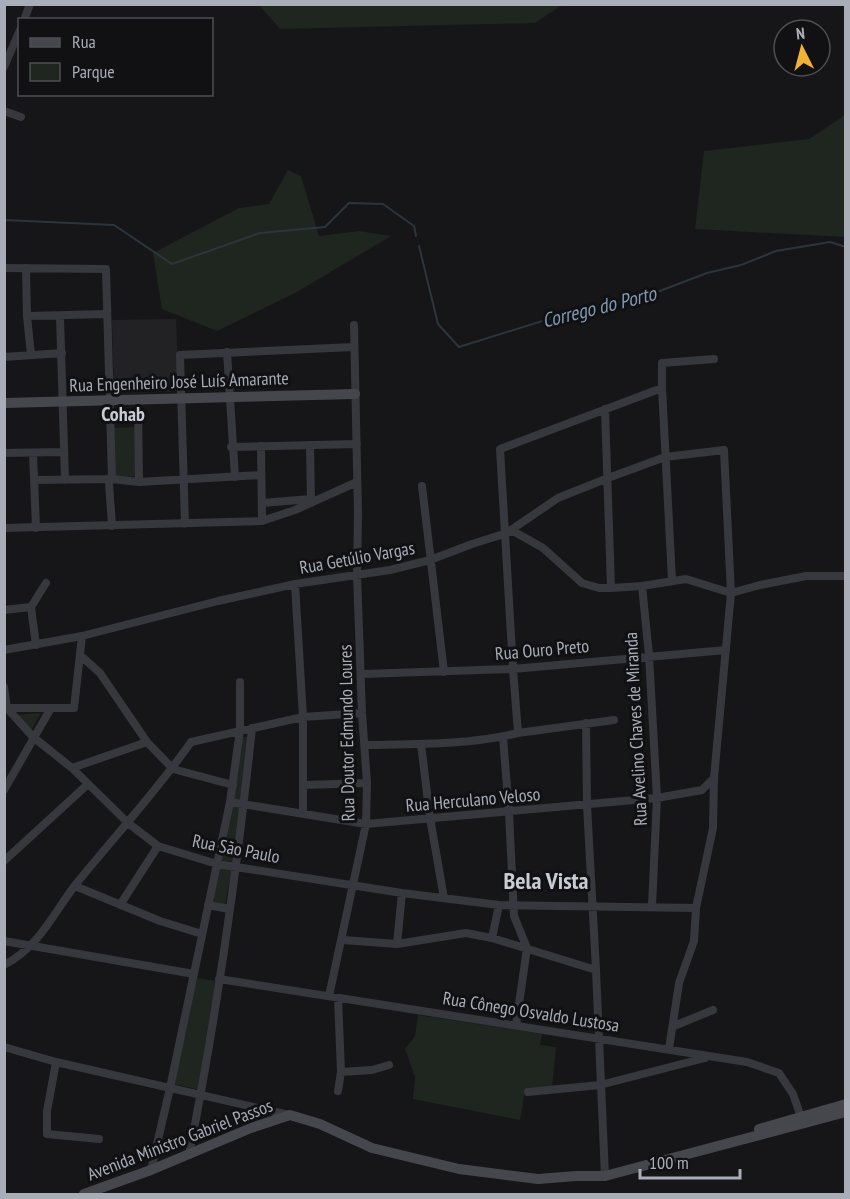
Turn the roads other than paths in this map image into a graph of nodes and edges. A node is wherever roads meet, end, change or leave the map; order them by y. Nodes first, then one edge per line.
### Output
1 (18, 35) edge
2 (4, 67) edge
3 (4, 111) edge
4 (21, 117) dead end
5 (4, 268) edge
6 (26, 268) junction
7 (107, 314) junction
8 (27, 316) junction
9 (60, 316) junction
10 (354, 325) dead end
11 (354, 347) junction
12 (227, 352) junction
13 (62, 353) junction
14 (31, 355) junction
15 (4, 357) edge
16 (714, 359) dead end
17 (662, 388) junction
18 (354, 394) junction
19 (229, 397) junction
20 (181, 399) junction
21 (110, 400) junction
22 (138, 400) junction
23 (62, 402) junction
24 (4, 403) edge
25 (605, 409) junction
26 (357, 444) junction
27 (310, 445) junction
28 (261, 446) junction
29 (231, 447) junction
30 (64, 452) junction
31 (4, 453) edge
32 (33, 453) junction
33 (665, 457) junction
34 (261, 475) junction
35 (235, 477) junction
36 (608, 478) junction
37 (112, 479) junction
38 (34, 480) junction
39 (65, 480) junction
40 (185, 481) junction
41 (139, 482) junction
42 (357, 482) junction
43 (422, 486) dead end
44 (311, 501) junction
45 (262, 503) junction
46 (262, 521) junction
47 (185, 524) junction
48 (112, 526) junction
49 (4, 528) edge
50 (36, 528) junction
51 (505, 534) junction
52 (430, 560) junction
53 (357, 574) junction
54 (846, 576) edge
55 (672, 580) junction
56 (46, 583) dead end
57 (295, 584) junction
58 (642, 586) junction
59 (611, 588) junction
60 (731, 593) junction
61 (31, 607) junction
62 (4, 610) edge
63 (82, 636) junction
64 (36, 645) junction
65 (4, 650) edge
66 (726, 650) junction
67 (80, 655) junction
68 (649, 655) junction
69 (513, 669) junction
70 (444, 672) junction
71 (362, 674) junction
72 (240, 682) dead end
73 (4, 687) edge
74 (6, 708) edge
75 (51, 708) junction
76 (362, 713) junction
77 (303, 717) junction
78 (614, 720) dead end
79 (586, 723) junction
80 (252, 728) junction
81 (240, 730) junction
82 (518, 733) junction
83 (503, 736) junction
84 (33, 737) junction
85 (147, 742) junction
86 (421, 744) junction
87 (365, 745) junction
88 (72, 768) junction
89 (173, 769) junction
90 (714, 778) junction
91 (367, 783) junction
92 (88, 784) junction
93 (233, 785) junction
94 (304, 785) junction
95 (4, 790) edge
96 (657, 798) junction
97 (230, 802) junction
98 (244, 804) junction
99 (587, 805) junction
100 (510, 812) junction
101 (303, 814) junction
102 (430, 818) junction
103 (128, 823) junction
104 (366, 824) junction
105 (158, 846) junction
106 (4, 861) edge
107 (217, 864) junction
108 (234, 866) junction
109 (352, 884) junction
110 (75, 886) junction
111 (402, 893) junction
112 (444, 898) junction
113 (120, 905) junction
114 (208, 905) junction
115 (499, 905) junction
116 (513, 906) junction
117 (592, 906) junction
118 (652, 906) junction
119 (696, 908) junction
120 (229, 909) junction
121 (202, 934) junction
122 (492, 938) junction
123 (343, 940) junction
124 (4, 941) edge
125 (397, 944) junction
126 (32, 946) junction
127 (527, 948) junction
128 (4, 965) edge
129 (596, 970) junction
130 (194, 974) junction
131 (219, 980) junction
132 (329, 996) junction
133 (338, 998) junction
134 (713, 1010) dead end
135 (516, 1025) junction
136 (674, 1026) junction
137 (598, 1037) junction
138 (4, 1047) edge
139 (669, 1049) junction
140 (710, 1057) junction
141 (56, 1062) junction
142 (389, 1065) dead end
143 (341, 1072) junction
144 (600, 1085) junction
145 (170, 1088) junction
146 (338, 1091) dead end
147 (528, 1092) dead end
148 (200, 1095) junction
149 (846, 1104) edge
150 (846, 1112) edge
151 (290, 1115) junction
152 (802, 1120) junction
153 (99, 1139) dead end
154 (189, 1155) junction
155 (151, 1170) junction
156 (605, 1174) junction
157 (84, 1194) edge

1 - 2 street
3 - 4 street
5 - 6 street
6 - 7 street
6 - 8 street
7 - 9 street
7 - 21 street
8 - 9 street
8 - 14 street
9 - 13 street
10 - 11 street, Rua Doutor Edmundo Loures
11 - 12 street
11 - 18 street, Rua Doutor Edmundo Loures
12 - 19 street
12 - 20 street
13 - 14 street
13 - 23 street
14 - 15 street
16 - 17 street
17 - 25 street
17 - 33 street
18 - 19 main road, Rua Engenheiro José Luís Amarante
18 - 26 street, Rua Doutor Edmundo Loures
19 - 20 main road, Rua Engenheiro José Luís Amarante
19 - 29 street
20 - 22 main road, Rua Engenheiro José Luís Amarante
20 - 40 street
21 - 22 main road, Rua Engenheiro José Luís Amarante
21 - 23 main road, Rua Engenheiro José Luís Amarante
21 - 37 street
22 - 41 street
23 - 24 main road, Rua Engenheiro José Luís Amarante
23 - 30 street
25 - 36 street
25 - 51 street
26 - 27 street
26 - 42 street, Rua Doutor Edmundo Loures
27 - 28 street
27 - 44 street
28 - 29 street
28 - 34 street
29 - 35 street
30 - 32 street
30 - 39 street
31 - 32 street
32 - 38 street
33 - 36 street
33 - 55 street
33 - 60 street
34 - 35 street
34 - 45 street
35 - 40 street
36 - 51 street
36 - 59 street
37 - 39 street
37 - 41 street
37 - 48 street
38 - 39 street
38 - 50 street
40 - 41 street
40 - 47 street
42 - 44 street
42 - 53 street, Rua Doutor Edmundo Loures
43 - 52 street
44 - 45 street
44 - 46 street
45 - 46 street
46 - 47 street
47 - 48 street
48 - 50 street
49 - 50 street
51 - 52 street, Rua Getúlio Vargas
51 - 59 street
51 - 69 street
52 - 53 street, Rua Getúlio Vargas
52 - 70 street
53 - 57 street, Rua Getúlio Vargas
53 - 71 street, Rua Doutor Edmundo Loures
54 - 60 street
55 - 58 street
55 - 60 street
56 - 61 street
57 - 63 street, Rua Getúlio Vargas
57 - 77 street
58 - 59 street
58 - 68 street, Rua Avelino Chaves de Miranda
60 - 66 street
61 - 62 street
61 - 64 street
63 - 64 street, Rua Getúlio Vargas
63 - 67 street
64 - 65 street, Rua Getúlio Vargas
66 - 68 street, Rua Ouro Preto
66 - 90 street
67 - 75 street
67 - 85 street
68 - 69 street, Rua Ouro Preto
68 - 96 street, Rua Avelino Chaves de Miranda
69 - 70 street, Rua Ouro Preto
69 - 82 street
70 - 71 street, Rua Ouro Preto
71 - 76 street, Rua Doutor Edmundo Loures
72 - 81 street
73 - 74 street
74 - 75 street
74 - 84 street, Rua São Paulo
75 - 84 street
76 - 77 street
76 - 87 street, Rua Doutor Edmundo Loures
77 - 80 street
77 - 94 street
78 - 79 street
79 - 82 street
79 - 99 street
80 - 81 street
80 - 98 street
81 - 89 street
81 - 93 street
82 - 83 street
83 - 86 street
83 - 100 street
84 - 88 street, Rua São Paulo
84 - 95 street
85 - 88 street
85 - 89 street
86 - 87 street
86 - 102 street
87 - 91 street, Rua Doutor Edmundo Loures
88 - 92 street, Rua São Paulo
89 - 93 street
89 - 103 street
90 - 96 street, Rua Herculano Veloso
90 - 119 street
91 - 94 street
91 - 104 street, Rua Doutor Edmundo Loures
92 - 103 street, Rua São Paulo
92 - 106 street
93 - 97 street
94 - 101 street
96 - 99 street, Rua Herculano Veloso
96 - 118 street, Rua Avelino Chaves de Miranda
97 - 98 street, Rua Herculano Veloso
97 - 107 street
98 - 101 street, Rua Herculano Veloso
98 - 108 street
99 - 100 street, Rua Herculano Veloso
99 - 117 street
100 - 102 street, Rua Herculano Veloso
100 - 116 street
101 - 104 street, Rua Herculano Veloso
102 - 104 street, Rua Herculano Veloso
102 - 112 street
103 - 105 street, Rua São Paulo
103 - 110 street
104 - 109 street, Rua Doutor Edmundo Loures
105 - 107 street, Rua São Paulo
105 - 113 street
107 - 108 street, Rua São Paulo
107 - 114 street
108 - 109 street, Rua São Paulo
108 - 120 street
109 - 111 street, Rua São Paulo
109 - 123 street, Rua Doutor Edmundo Loures
110 - 113 street
110 - 126 street
111 - 112 street, Rua São Paulo
111 - 125 street
112 - 115 street, Rua São Paulo
113 - 121 street
114 - 120 street
114 - 121 street
115 - 116 street, Rua São Paulo
115 - 122 street
116 - 117 street, Rua São Paulo
116 - 127 street
117 - 118 street, Rua São Paulo
117 - 129 street
118 - 119 street, Rua São Paulo
119 - 136 street
120 - 131 street
121 - 130 street
122 - 125 street
122 - 127 street
123 - 125 street
123 - 132 street, Rua Doutor Edmundo Loures
124 - 126 street
126 - 128 street
126 - 130 street
127 - 129 street
127 - 135 street
129 - 137 street
130 - 145 street
131 - 132 street, Rua Cônego Osvaldo Lustosa
131 - 148 street
132 - 133 street, Rua Cônego Osvaldo Lustosa
133 - 135 street, Rua Cônego Osvaldo Lustosa
133 - 143 street
134 - 136 street
135 - 137 street, Rua Cônego Osvaldo Lustosa
136 - 139 street
137 - 139 street, Rua Cônego Osvaldo Lustosa
137 - 144 street
138 - 141 street
139 - 140 street, Rua Cônego Osvaldo Lustosa
140 - 144 street
140 - 152 street, Rua Cônego Osvaldo Lustosa
141 - 145 street
141 - 153 street
142 - 143 street
143 - 146 street
144 - 147 street
144 - 156 street
145 - 148 street
145 - 155 street
148 - 151 street
148 - 154 street
149 - 152 main road
150 - 152 main road, Avenida Ministro Gabriel Passos
151 - 154 main road, Avenida Ministro Gabriel Passos
151 - 156 main road, Avenida Ministro Gabriel Passos
152 - 156 main road, Avenida Ministro Gabriel Passos
154 - 155 main road, Avenida Ministro Gabriel Passos
155 - 157 main road, Avenida Ministro Gabriel Passos

